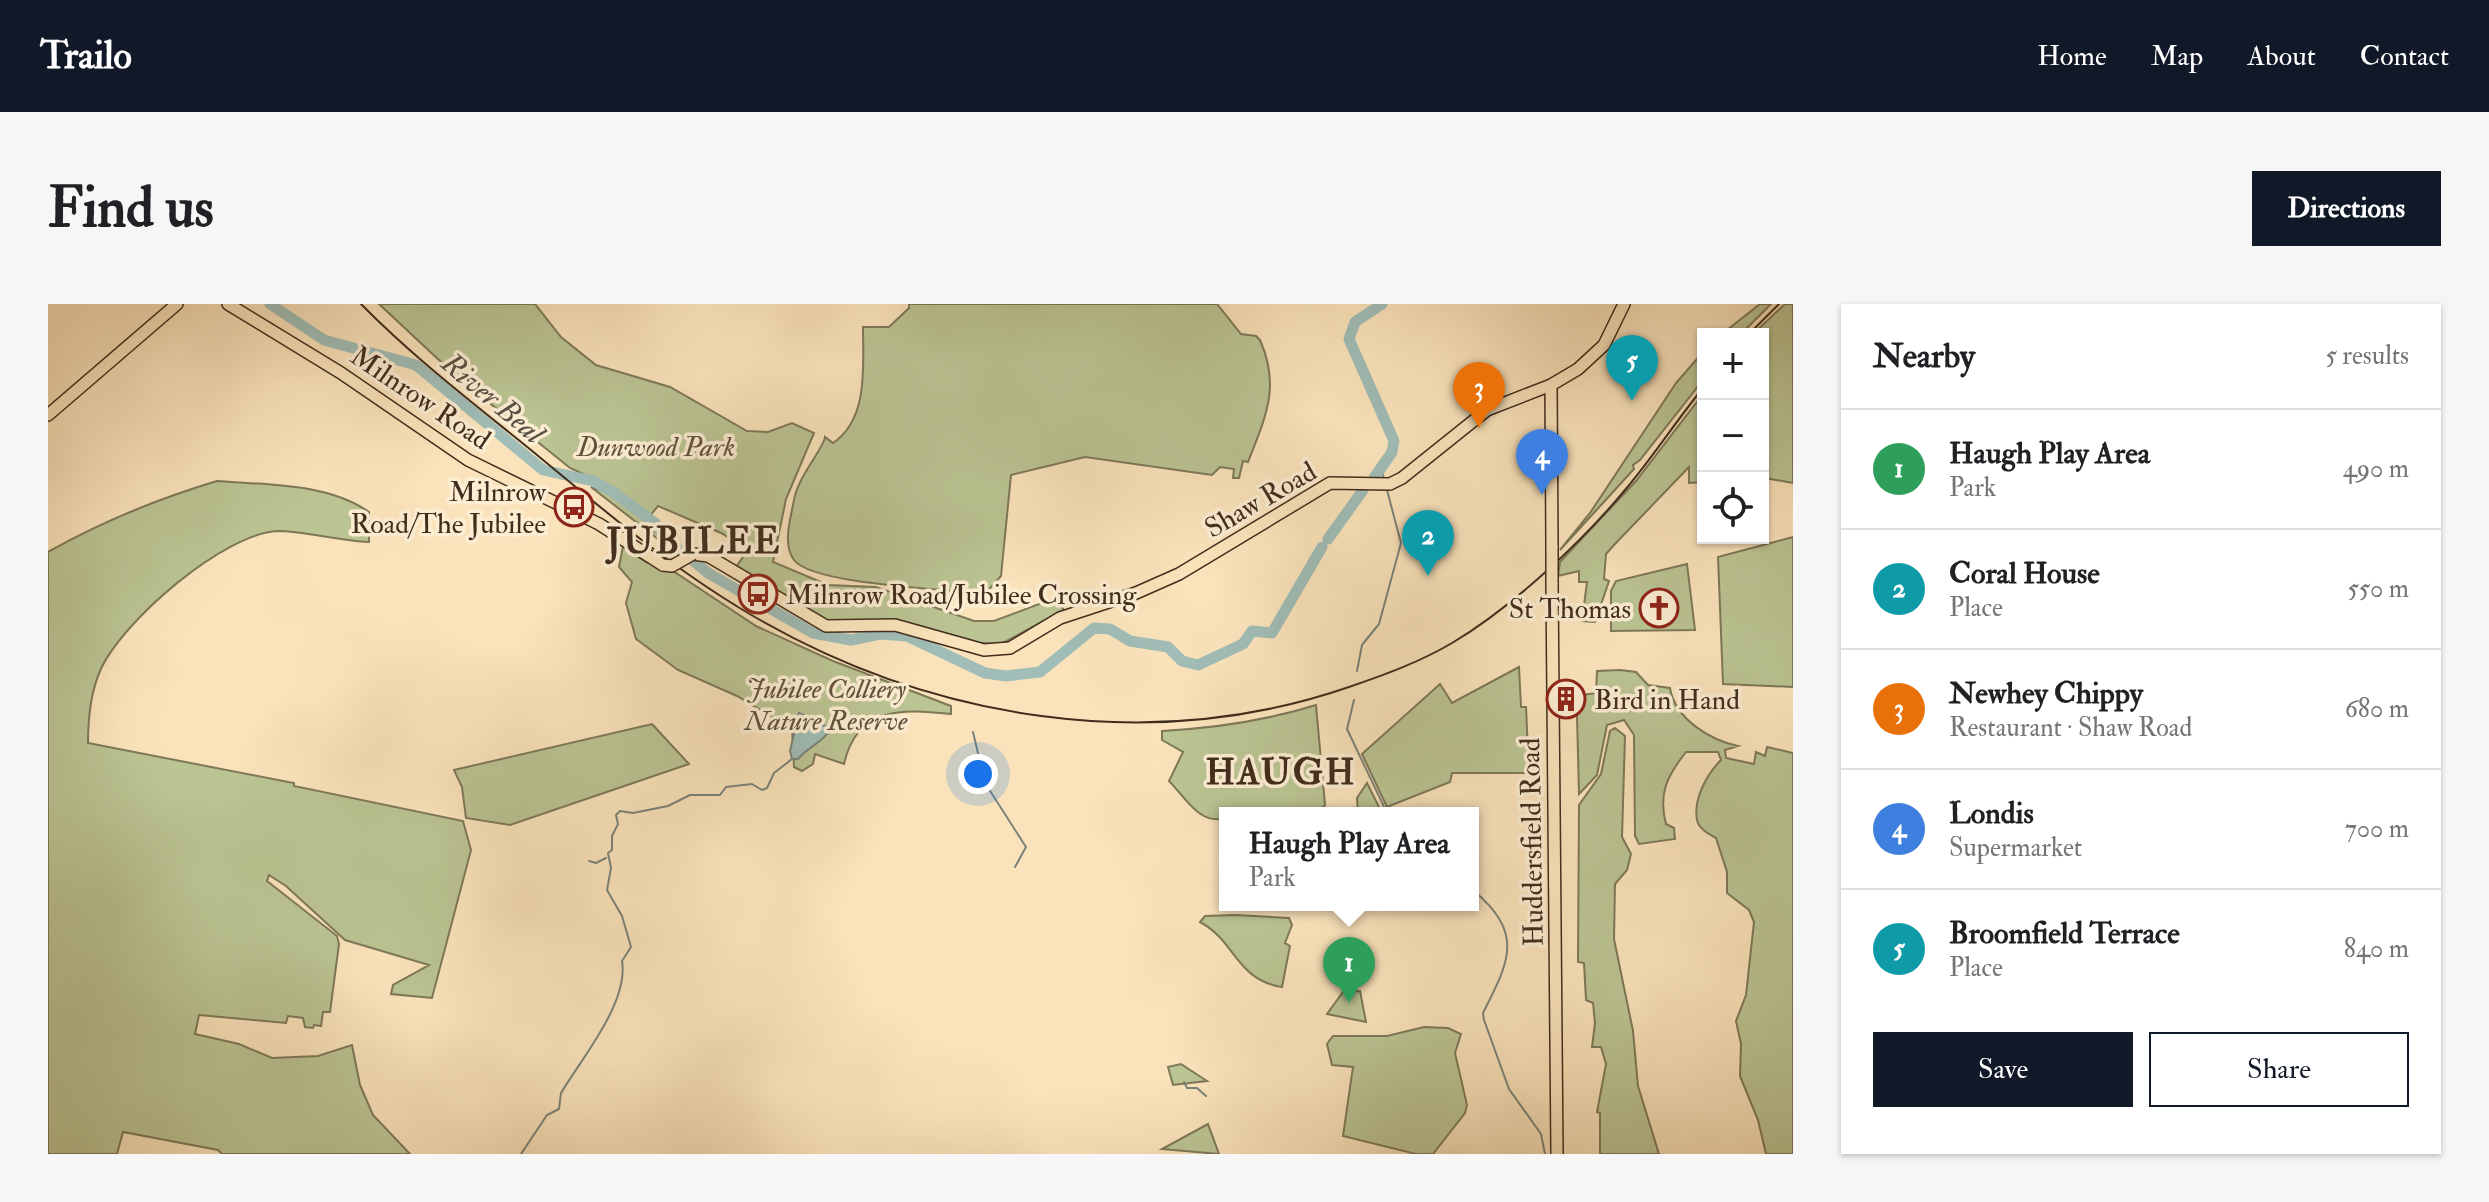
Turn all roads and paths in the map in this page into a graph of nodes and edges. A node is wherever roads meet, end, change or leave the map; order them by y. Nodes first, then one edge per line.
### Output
1 (177, 304) edge
2 (228, 304) edge
3 (1624, 304) edge
4 (1551, 385) junction
5 (48, 415) edge
6 (984, 650) joint
7 (1557, 1154) edge

1 - 5 main road
2 - 6 main road, Milnrow Road, bridge
3 - 4 main road, Shaw Road
4 - 6 main road, Shaw Road
4 - 7 main road, Huddersfield Road, bridge

